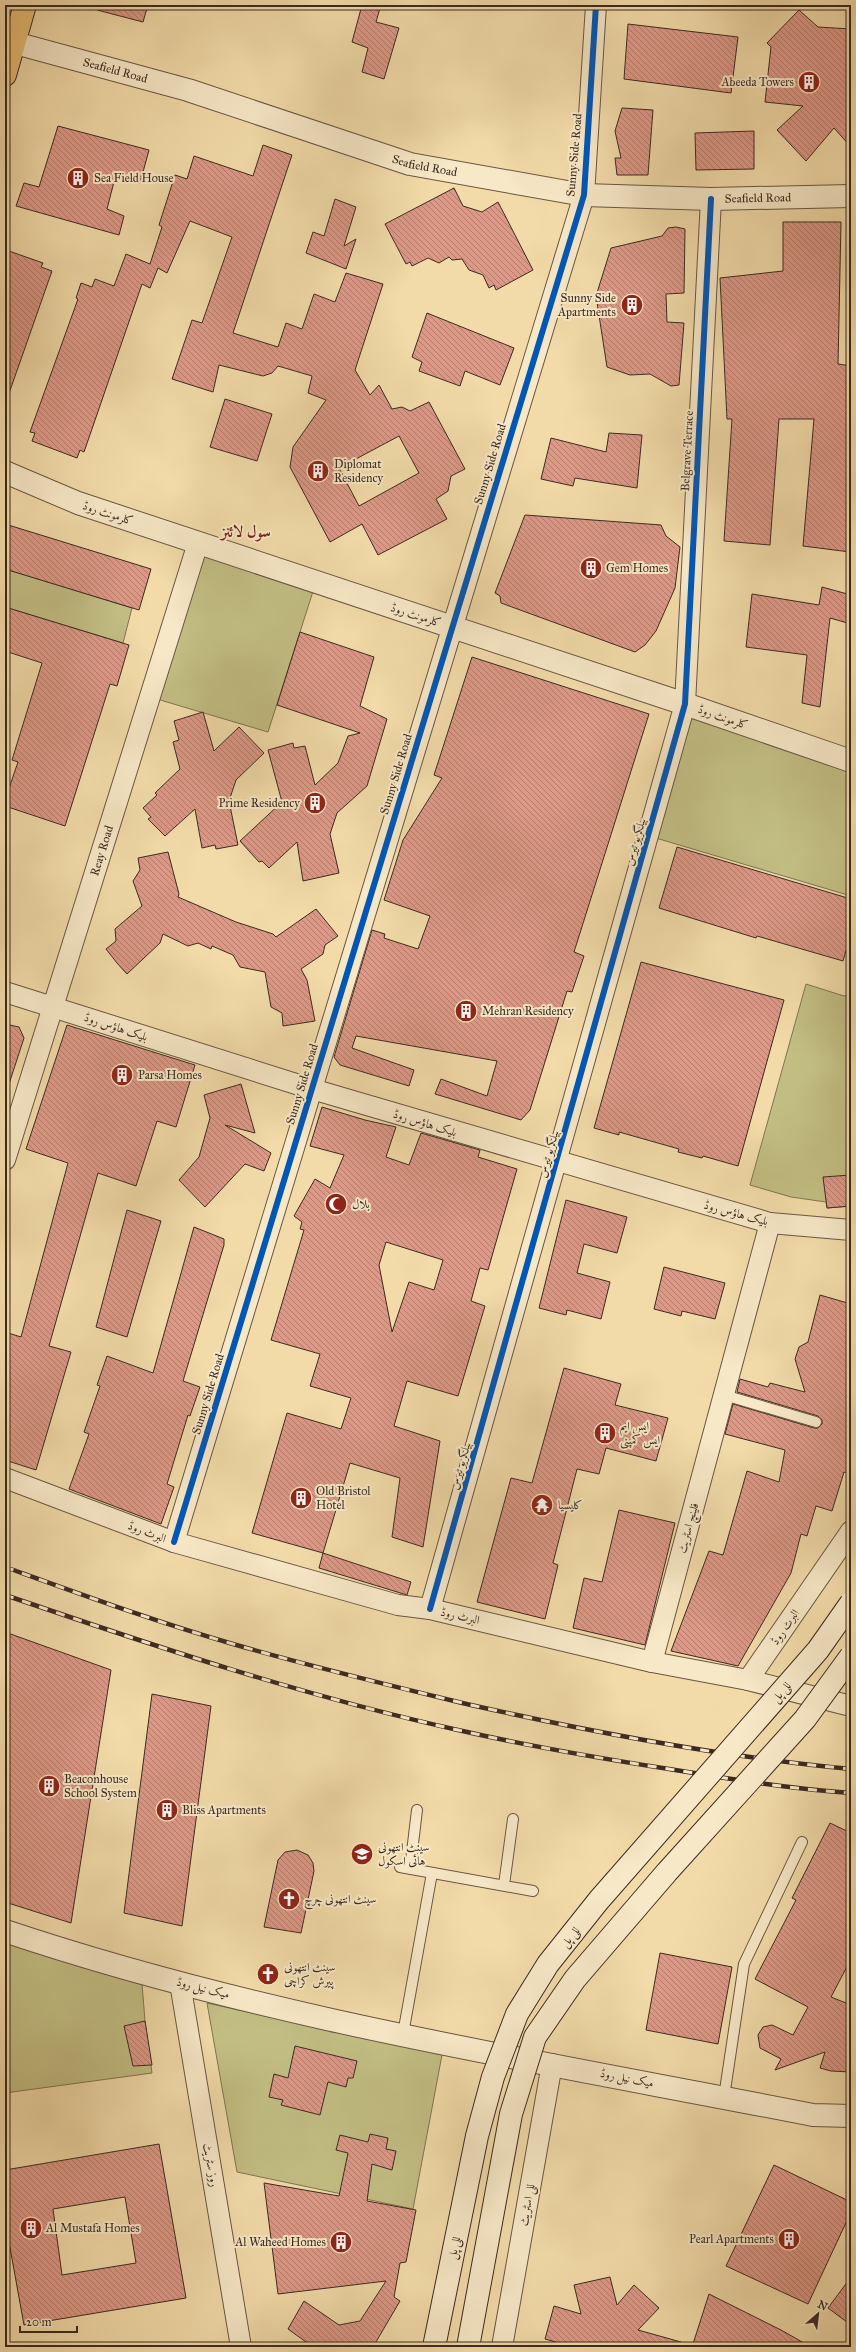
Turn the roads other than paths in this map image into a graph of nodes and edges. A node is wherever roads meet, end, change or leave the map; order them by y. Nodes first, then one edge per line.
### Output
1 (25, 5) edge
2 (596, 5) edge
3 (15, 43) junction
4 (5, 75) edge
5 (584, 195) junction
6 (851, 196) edge
7 (711, 199) junction
8 (5, 472) edge
9 (198, 543) junction
10 (452, 628) junction
11 (685, 704) junction
12 (851, 761) edge
13 (5, 992) edge
14 (54, 1007) junction
15 (312, 1089) junction
16 (5, 1160) edge
17 (557, 1162) junction
18 (770, 1223) junction
19 (851, 1230) edge
20 (724, 1395) junction
21 (816, 1422) dead end
22 (5, 1478) edge
23 (851, 1531) edge
24 (174, 1542) junction
25 (851, 1603) edge
26 (430, 1609) junction
27 (851, 1656) edge
28 (652, 1662) junction
29 (748, 1680) junction
30 (851, 1706) edge
31 (417, 1810) dead end
32 (513, 1819) dead end
33 (802, 1842) dead end
34 (400, 1867) dead end
35 (410, 1869) junction
36 (432, 1873) junction
37 (504, 1886) junction
38 (532, 1891) dead end
39 (5, 1931) edge
40 (180, 1983) junction
41 (403, 2034) junction
42 (552, 2064) junction
43 (724, 2098) junction
44 (851, 2116) edge
45 (241, 2347) edge
46 (434, 2347) edge
47 (468, 2347) edge
48 (502, 2347) edge

1 - 3 main road
2 - 5 street, Sunny Side Road
3 - 4 main road
3 - 5 street, Seafield Road
5 - 7 street, Seafield Road
5 - 10 street, Sunny Side Road
6 - 7 street, Seafield Road
7 - 11 street, Belgrave Terrace
8 - 9 street, کلرمونٹ روڈ
9 - 10 street, کلرمونٹ روڈ
9 - 14 street, Reay Road
10 - 11 street, کلرمونٹ روڈ
10 - 15 street, Sunny Side Road
11 - 12 street, کلرمونٹ روڈ
11 - 17 street, بیلگریو ٹیرس
13 - 14 street, بلیک ہاؤس روڈ
14 - 15 street, بلیک ہاؤس روڈ
14 - 16 street, Reay Road
15 - 17 street, بلیک ہاؤس روڈ
15 - 24 street, Sunny Side Road
17 - 18 street, بلیک ہاؤس روڈ
17 - 26 street, بیلگریو ٹیرس
18 - 19 street, بلیک ہاؤس روڈ
18 - 20 street, فلینچ اسٹریٹ
20 - 21 lane
20 - 28 street, فلینچ اسٹریٹ
22 - 24 street, البرٹ روڈ
23 - 29 street, البرٹ روڈ
24 - 26 street, البرٹ روڈ
25 - 46 street, للی پل, bridge
26 - 28 street, البرٹ روڈ
27 - 47 street, bridge
28 - 29 street, البرٹ روڈ
29 - 30 street
31 - 35 lane
32 - 37 lane
33 - 43 lane
34 - 35 lane
35 - 36 lane
36 - 37 lane
36 - 41 lane
37 - 38 lane
39 - 40 street, میک نیل روڈ
40 - 41 street, میک نیل روڈ
40 - 45 street, روز سٹریٹ
41 - 42 street, میک نیل روڈ
42 - 43 street, میک نیل روڈ
42 - 48 street, للی اسٹریٹ
43 - 44 street, میک نیل روڈ

